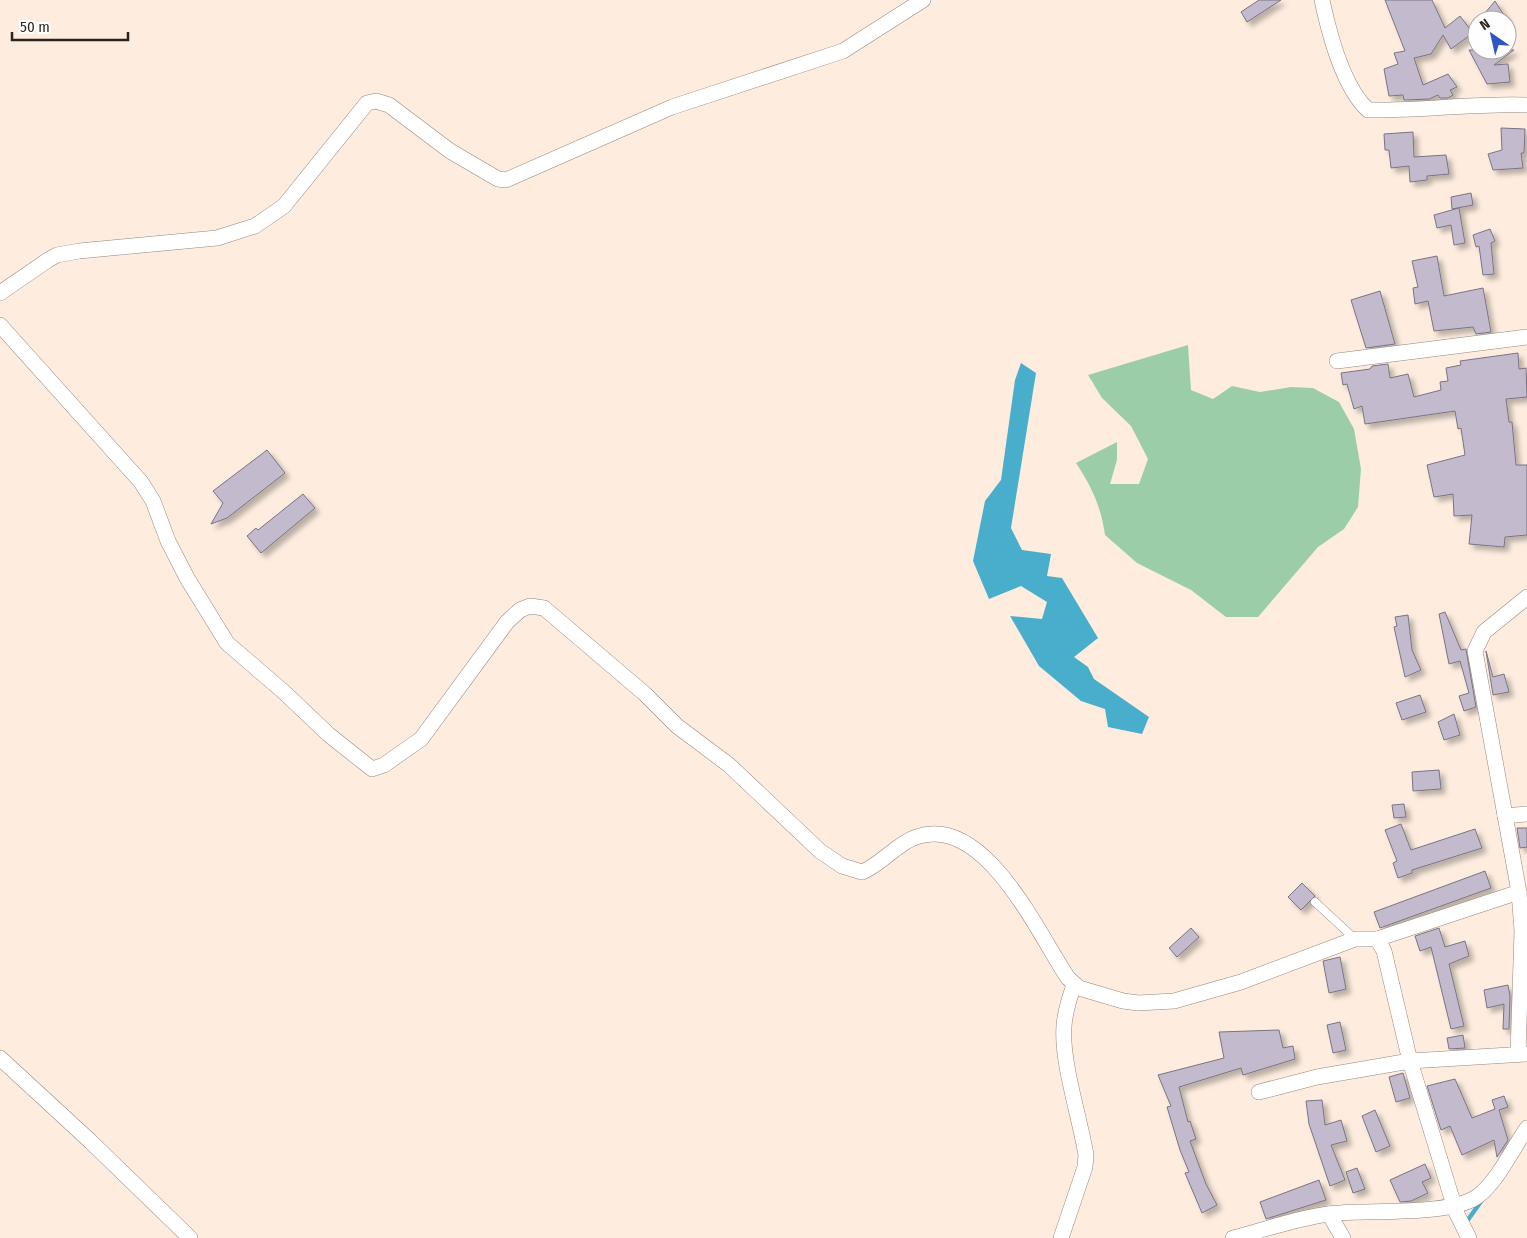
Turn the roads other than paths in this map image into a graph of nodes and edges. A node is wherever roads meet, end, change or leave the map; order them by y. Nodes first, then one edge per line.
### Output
1 (923, 0) edge
2 (1322, 0) edge
3 (1527, 104) edge
4 (0, 293) edge
5 (0, 325) edge
6 (1527, 337) edge
7 (1337, 360) dead end
8 (1527, 597) edge
9 (1527, 814) edge
10 (1505, 816) junction
11 (1518, 892) junction
12 (1315, 902) dead end
13 (1355, 939) junction
14 (1377, 939) junction
15 (1074, 986) junction
16 (1523, 1054) edge
17 (0, 1058) edge
18 (1410, 1061) junction
19 (1259, 1092) dead end
20 (1527, 1128) edge
21 (1454, 1204) junction
22 (1329, 1214) junction
23 (190, 1238) edge
24 (1061, 1238) edge
25 (1233, 1238) edge
26 (1343, 1238) edge
27 (1469, 1238) edge

1 - 4 street
2 - 3 street
5 - 15 street
6 - 7 street
8 - 10 street
9 - 10 street
10 - 11 street
11 - 14 street
11 - 16 street
12 - 13 lane
13 - 14 street
13 - 15 street
14 - 18 street
15 - 24 street
16 - 18 street
17 - 23 street
18 - 19 street
18 - 21 street
20 - 21 street
21 - 22 street
21 - 27 street
22 - 25 street
22 - 26 street

